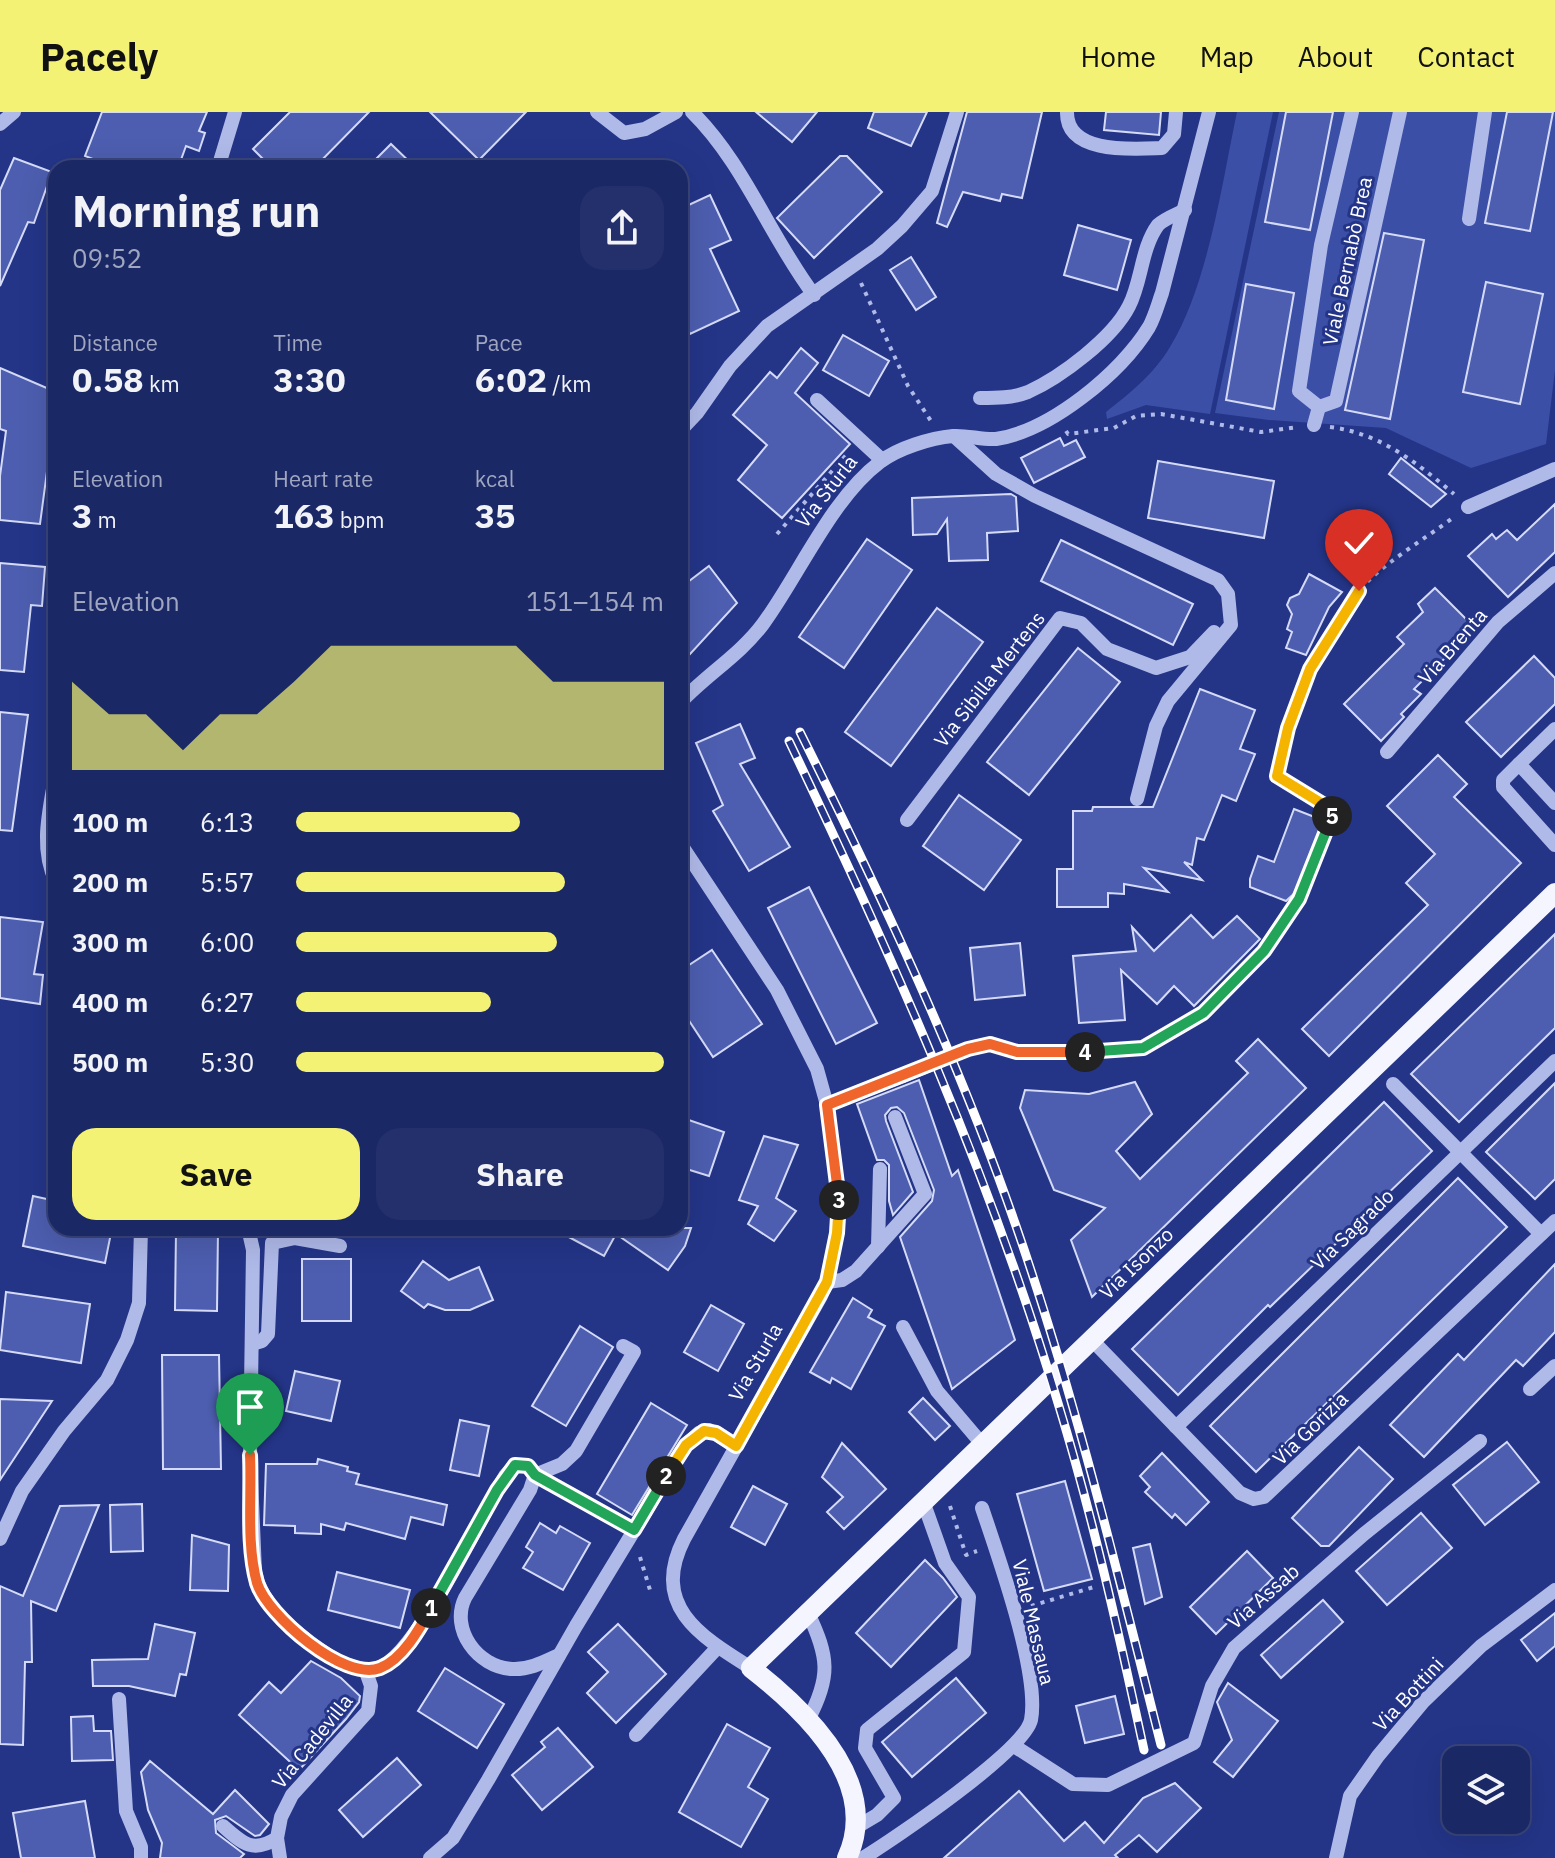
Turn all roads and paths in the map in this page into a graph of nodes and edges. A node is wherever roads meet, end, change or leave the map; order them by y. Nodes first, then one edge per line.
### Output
1 (14, 112) edge
2 (235, 112) edge
3 (597, 112) edge
4 (676, 112) edge
5 (692, 112) edge
6 (957, 112) edge
7 (1067, 112) edge
8 (1176, 112) edge
9 (1209, 112) edge
10 (1352, 112) edge
11 (1400, 112) edge
12 (1485, 112) edge
13 (0, 124) edge
14 (220, 160) edge
15 (1185, 210) junction
16 (1469, 219) dead end
17 (854, 266) junction
18 (814, 295) junction
19 (980, 398) dead end
20 (817, 400) dead end
21 (1319, 407) junction
22 (932, 422) dead end
23 (688, 423) edge
24 (1314, 425) dead end
25 (1339, 428) dead end
26 (1065, 429) dead end
27 (1261, 432) dead end
28 (953, 436) junction
29 (859, 440) junction
30 (882, 460) junction
31 (1555, 469) edge
32 (1468, 507) junction
33 (777, 534) dead end
34 (1555, 573) edge
35 (1230, 604) junction
36 (688, 695) edge
37 (1555, 729) edge
38 (1387, 752) dead end
39 (1519, 764) junction
40 (1137, 799) dead end
41 (1555, 803) edge
42 (48, 818) edge
43 (907, 820) dead end
44 (1555, 845) edge
45 (48, 854) edge
46 (688, 855) edge
47 (1555, 893) edge
48 (1299, 899) joint
49 (1555, 1061) edge
50 (1393, 1084) dead end
51 (827, 1105) junction
52 (895, 1117) dead end
53 (1460, 1152) junction
54 (880, 1169) dead end
55 (1555, 1221) edge
56 (1541, 1234) junction
57 (141, 1236) edge
58 (250, 1236) edge
59 (340, 1246) dead end
60 (878, 1247) junction
61 (827, 1282) junction
62 (903, 1327) dead end
63 (1091, 1339) junction
64 (252, 1344) junction
65 (623, 1346) dead end
66 (1555, 1366) edge
67 (1530, 1389) dead end
68 (1176, 1427) junction
69 (1480, 1441) dead end
70 (982, 1444) junction
71 (736, 1446) junction
72 (535, 1475) junction
73 (923, 1501) junction
74 (949, 1503) dead end
75 (982, 1508) dead end
76 (634, 1530) junction
77 (0, 1539) edge
78 (995, 1545) junction
79 (1094, 1587) dead end
80 (1555, 1590) edge
81 (1014, 1612) junction
82 (808, 1613) junction
83 (718, 1647) junction
84 (559, 1655) junction
85 (751, 1668) junction
86 (365, 1669) junction
87 (119, 1699) dead end
88 (808, 1720) junction
89 (636, 1735) dead end
90 (1014, 1746) junction
91 (223, 1826) dead end
92 (855, 1828) junction
93 (277, 1838) junction
94 (141, 1858) edge
95 (280, 1858) edge
96 (430, 1858) edge
97 (847, 1858) edge
98 (863, 1858) edge
99 (1336, 1858) edge

1 - 13 street
2 - 14 street
3 - 4 street
5 - 18 street
6 - 17 street
7 - 8 street
9 - 15 street, Via Sturla
10 - 21 street, Viale Bernabò Brea
11 - 21 street, Viale Bernabò Brea
12 - 16 street
15 - 19 street
15 - 28 street, Via Sturla
17 - 18 street
17 - 22 path
18 - 23 street
20 - 29 street
21 - 24 street, Viale Bernabò Brea
25 - 32 path
26 - 27 path
28 - 30 street, Via Sturla
28 - 35 street
29 - 30 street
29 - 33 path
30 - 36 street, Via Sturla
31 - 32 street
32 - 48 path
34 - 38 street, Via Brenta
35 - 40 street
35 - 43 street, Via Sibilla Mertens
37 - 39 street
39 - 41 street
39 - 44 street
42 - 45 street
46 - 51 street, Via Sturla
47 - 63 main road, Via Isonzo
48 - 51 street, bridge
49 - 53 street, Via Sagrado
50 - 53 street
51 - 61 street, Via Sturla
52 - 60 street
53 - 56 street
53 - 68 street, Via Sagrado
54 - 60 street
55 - 56 street, Via Gorizia
56 - 68 street, Via Gorizia
57 - 77 street
58 - 64 street
59 - 64 street
60 - 61 street
61 - 71 street, Via Sturla
62 - 70 street
63 - 68 street, Via Gorizia
63 - 70 main road, Via Isonzo
64 - 86 street
65 - 72 street
66 - 67 street
69 - 90 street, Via Assab
70 - 73 main road, Via Isonzo
71 - 76 street
71 - 83 street, Via Sturla
72 - 76 path
72 - 84 street
72 - 86 street
73 - 82 main road, Via Isonzo
73 - 92 street
74 - 78 path
75 - 78 street, Viale Massaua
76 - 84 street
78 - 81 street, Viale Massaua
79 - 81 path
80 - 99 street, Via Bottini
81 - 90 street, Viale Massaua
82 - 85 main road, Via Isonzo
82 - 88 street
83 - 85 street, Via Sturla
83 - 89 street
84 - 96 street
85 - 88 main road, Via Sturla
86 - 93 street, Via Cadevilla
87 - 94 street
88 - 92 main road, Via Sturla
90 - 98 street, Viale Massaua
91 - 93 street
92 - 97 main road, Via Sturla
93 - 95 street, Via Cadevilla

